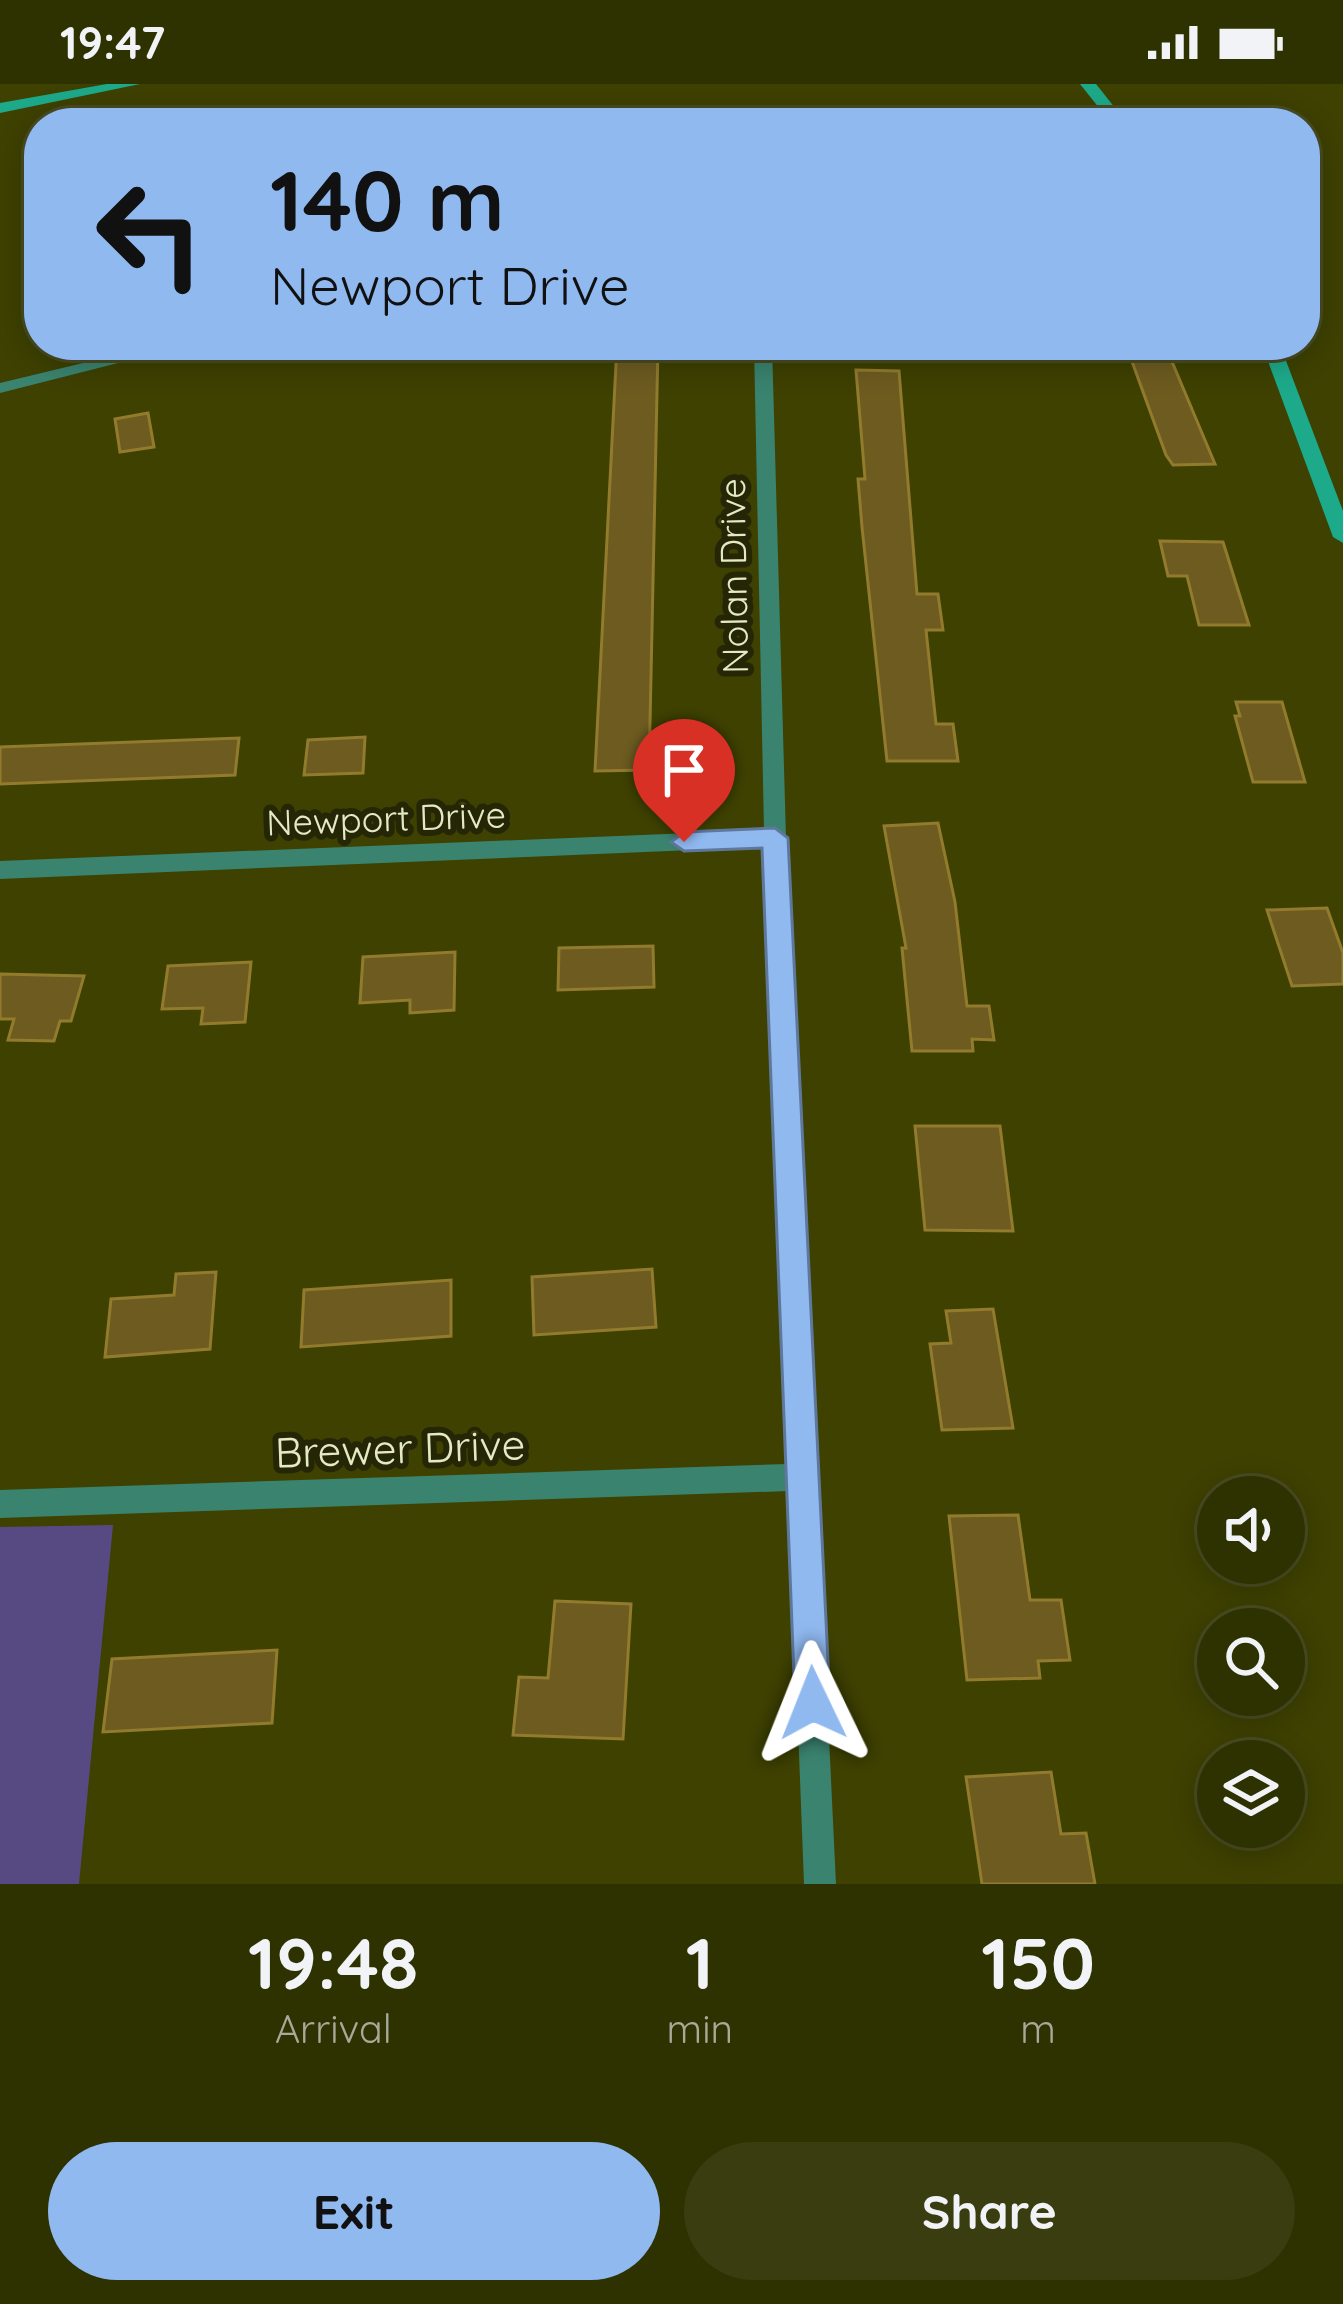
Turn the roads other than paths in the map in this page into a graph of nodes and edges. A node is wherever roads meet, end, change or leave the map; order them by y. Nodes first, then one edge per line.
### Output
1 (132, 84) edge
2 (1088, 84) edge
3 (0, 108) edge
4 (1107, 108) edge
5 (118, 360) edge
6 (763, 360) edge
7 (1276, 360) edge
8 (0, 388) edge
9 (1343, 536) edge
10 (775, 838) junction
11 (0, 870) edge
12 (804, 1477) junction
13 (0, 1504) edge
14 (820, 1884) edge

1 - 3 street
2 - 4 street
5 - 8 street
6 - 10 street, Nolan Drive
7 - 9 street
10 - 11 street, Newport Drive
10 - 12 street, Nolan Drive
12 - 13 street, Brewer Drive
12 - 14 street, Nolan Drive

